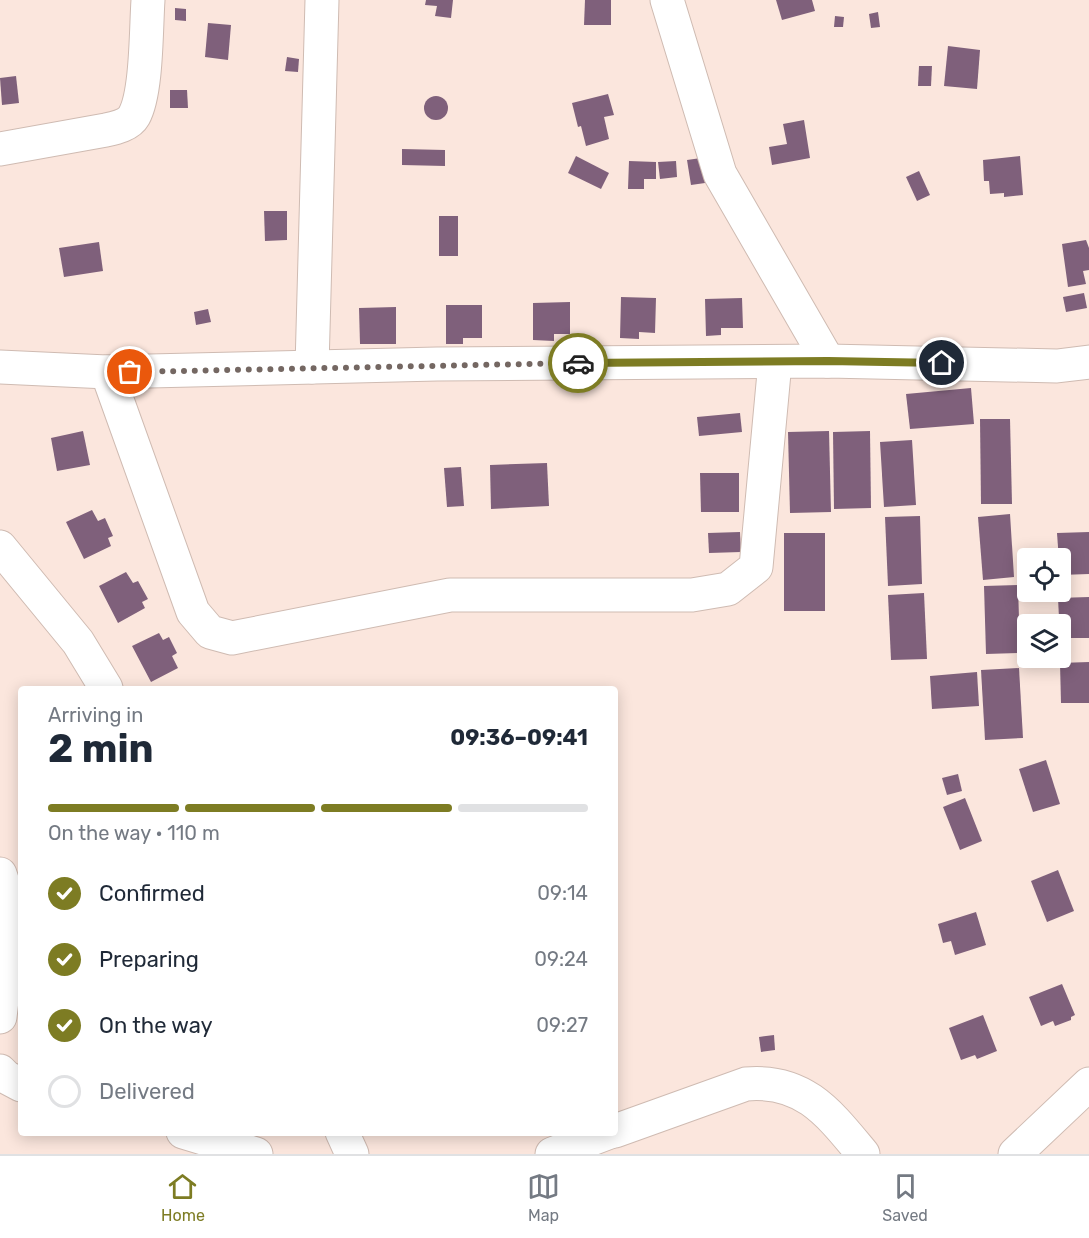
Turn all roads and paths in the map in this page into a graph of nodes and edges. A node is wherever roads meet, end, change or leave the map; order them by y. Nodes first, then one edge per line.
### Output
1 (148, 0) edge
2 (322, 0) edge
3 (667, 0) edge
4 (0, 148) edge
5 (828, 361) junction
6 (775, 362) junction
7 (1089, 362) edge
8 (0, 367) edge
9 (312, 367) junction
10 (107, 372) junction
11 (0, 547) edge
12 (105, 686) edge
13 (0, 874) edge
14 (0, 1017) edge
15 (0, 1071) edge
16 (18, 1083) edge
17 (1089, 1084) edge
18 (618, 1130) edge
19 (196, 1136) edge
20 (344, 1136) edge
21 (599, 1136) edge
22 (256, 1154) edge
23 (352, 1154) edge
24 (552, 1154) edge
25 (862, 1154) edge
26 (1015, 1154) edge

1 - 4 street
2 - 9 street
3 - 5 street
5 - 6 street
5 - 7 street
6 - 9 street
6 - 10 street
8 - 10 street
9 - 10 street
11 - 12 street
13 - 14 street
15 - 16 street
17 - 26 street
18 - 25 street
19 - 22 street
20 - 23 street
21 - 24 street

